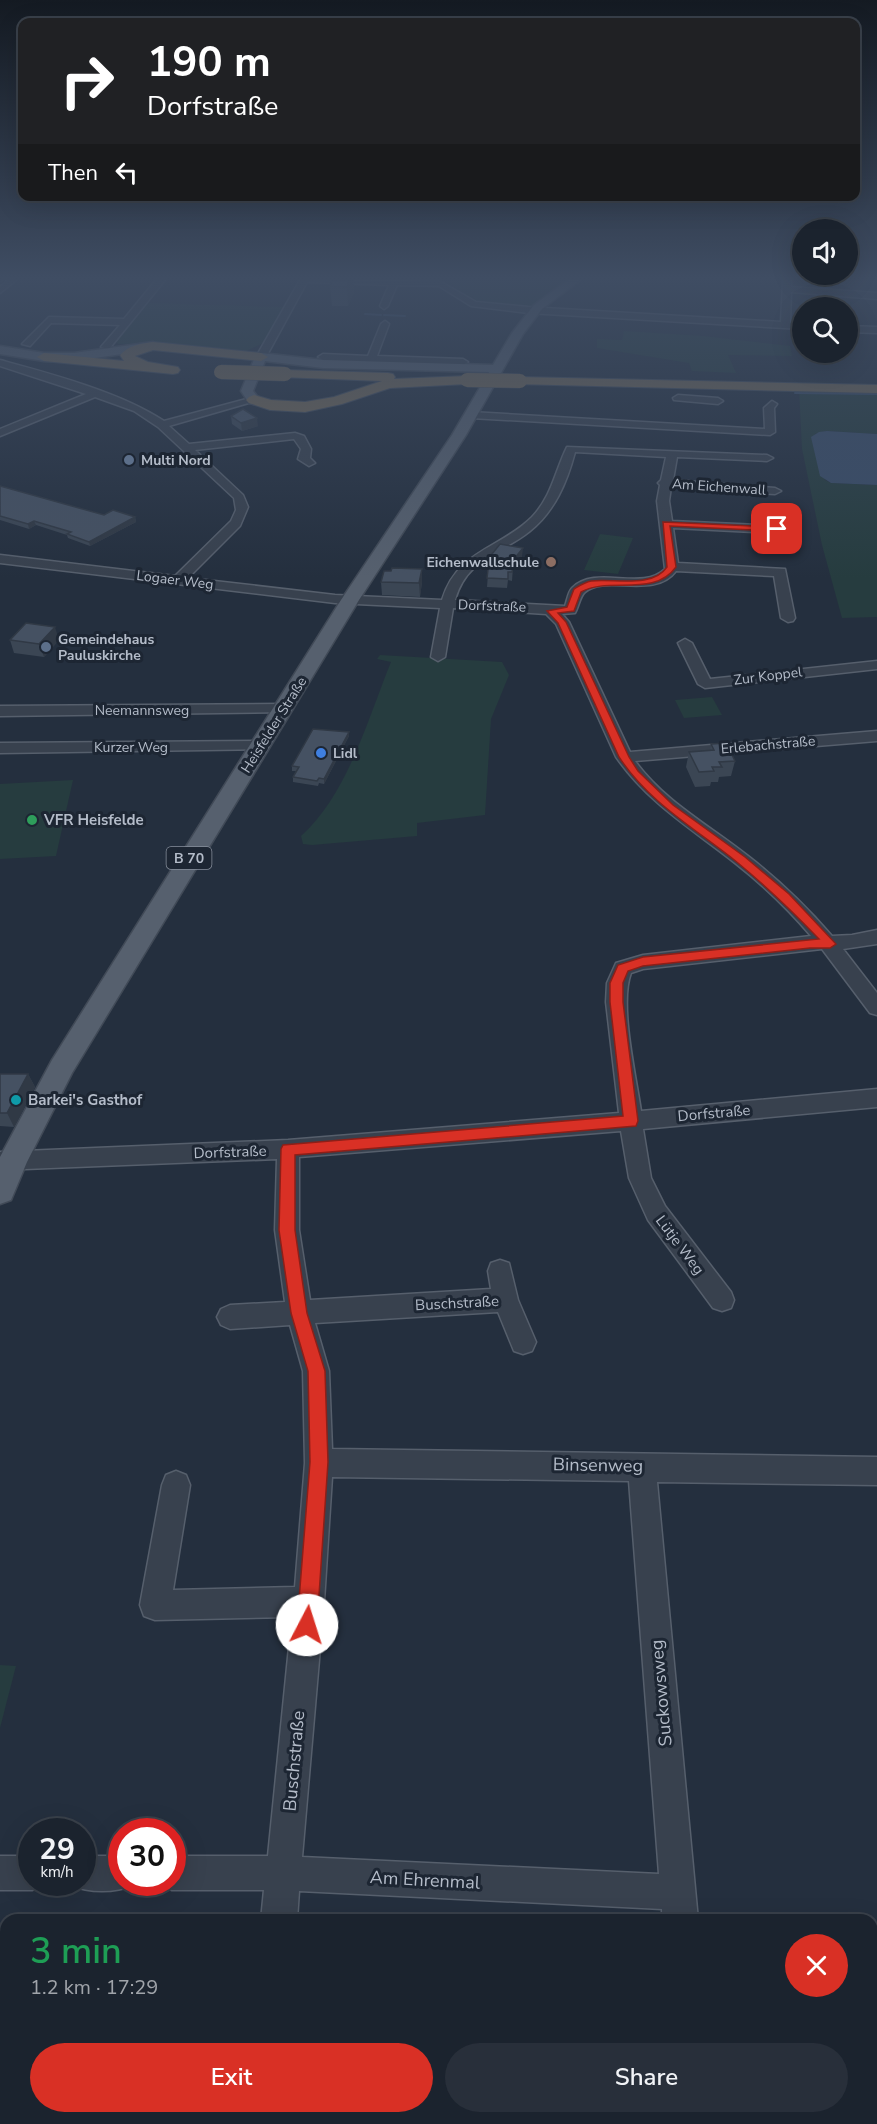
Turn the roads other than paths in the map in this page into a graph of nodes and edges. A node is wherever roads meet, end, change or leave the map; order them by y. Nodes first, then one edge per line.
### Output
1 (48, 379) edge
2 (252, 379) edge
3 (316, 379) edge
4 (435, 379) edge
5 (491, 379) edge
6 (467, 380) junction
7 (877, 389) edge
8 (93, 394) junction
9 (678, 398) dead end
10 (254, 400) junction
11 (718, 401) dead end
12 (772, 404) dead end
13 (320, 405) junction
14 (695, 413) junction
15 (471, 415) junction
16 (162, 425) junction
17 (0, 433) edge
18 (187, 448) junction
19 (672, 454) junction
20 (767, 458) dead end
21 (309, 462) dead end
22 (664, 483) junction
23 (774, 491) dead end
24 (666, 524) junction
25 (777, 529) dead end
26 (0, 558) edge
27 (672, 567) junction
28 (178, 580) junction
29 (350, 600) junction
30 (449, 604) junction
31 (551, 611) junction
32 (788, 618) dead end
33 (685, 643) dead end
34 (438, 657) dead end
35 (877, 664) edge
36 (283, 709) junction
37 (0, 711) edge
38 (877, 736) edge
39 (261, 746) junction
40 (0, 748) edge
41 (624, 757) junction
42 (877, 938) edge
43 (830, 944) junction
44 (877, 1008) edge
45 (877, 1098) edge
46 (631, 1121) junction
47 (288, 1149) junction
48 (6, 1161) edge
49 (0, 1191) edge
50 (500, 1271) dead end
51 (506, 1300) junction
52 (722, 1300) dead end
53 (299, 1313) junction
54 (230, 1317) dead end
55 (523, 1342) dead end
56 (319, 1462) junction
57 (642, 1466) junction
58 (877, 1471) edge
59 (176, 1485) dead end
60 (309, 1602) junction
61 (0, 1873) edge
62 (18, 1873) edge
63 (186, 1873) edge
64 (284, 1873) junction
65 (679, 1906) edge
66 (280, 1914) edge

1 - 8 street
2 - 10 main road
3 - 13 highway
4 - 6 highway
5 - 15 main road, Heisfelder Straße / B 70
6 - 7 highway, bridge
6 - 13 highway
8 - 16 street
8 - 17 street
9 - 14 street
10 - 13 highway
10 - 16 street
11 - 14 street
12 - 14 street
14 - 15 street
15 - 29 main road, Heisfelder Straße / B 70
16 - 18 street
18 - 21 street
18 - 28 street
19 - 20 street, Am Eichenwall
19 - 22 street, Am Eichenwall
19 - 30 street, Am Eichenwall
22 - 23 street, Am Eichenwall
22 - 24 street, Am Eichenwall
24 - 25 street
24 - 27 street, Am Eichenwall
26 - 28 street, Logaer Weg
27 - 31 street
27 - 32 street
28 - 29 street, Logaer Weg
29 - 30 street, Dorfstraße
29 - 36 main road, Heisfelder Straße / B 70
30 - 31 street, Dorfstraße
30 - 34 street, Dorfstraße
31 - 41 street
33 - 35 street, Zur Koppel
36 - 37 street, Neemannsweg
36 - 39 main road, Heisfelder Straße / B 70
38 - 41 street, Erlebachstraße
39 - 40 street, Kurzer Weg
39 - 48 main road, Heisfelder Straße / B 70
41 - 43 street
42 - 43 street
43 - 44 street
43 - 46 street, Lütje Weg
45 - 46 street, Dorfstraße
46 - 47 street, Dorfstraße
46 - 52 street, Lütje Weg
47 - 48 street, Dorfstraße
47 - 53 street, Buschstraße
48 - 49 main road, Heisfelder Straße / B 70
50 - 51 street, Buschstraße
51 - 53 street, Buschstraße
51 - 55 street, Buschstraße
53 - 54 street, Buschstraße
53 - 56 street, Buschstraße
56 - 57 street, Binsenweg
56 - 60 street, Buschstraße
57 - 58 street, Binsenweg
57 - 65 street, Suckowsweg
59 - 60 street
60 - 64 street, Buschstraße
61 - 62 street
63 - 64 street, Am Ehrenmal
64 - 65 street, Am Ehrenmal
64 - 66 street, Buschstraße

